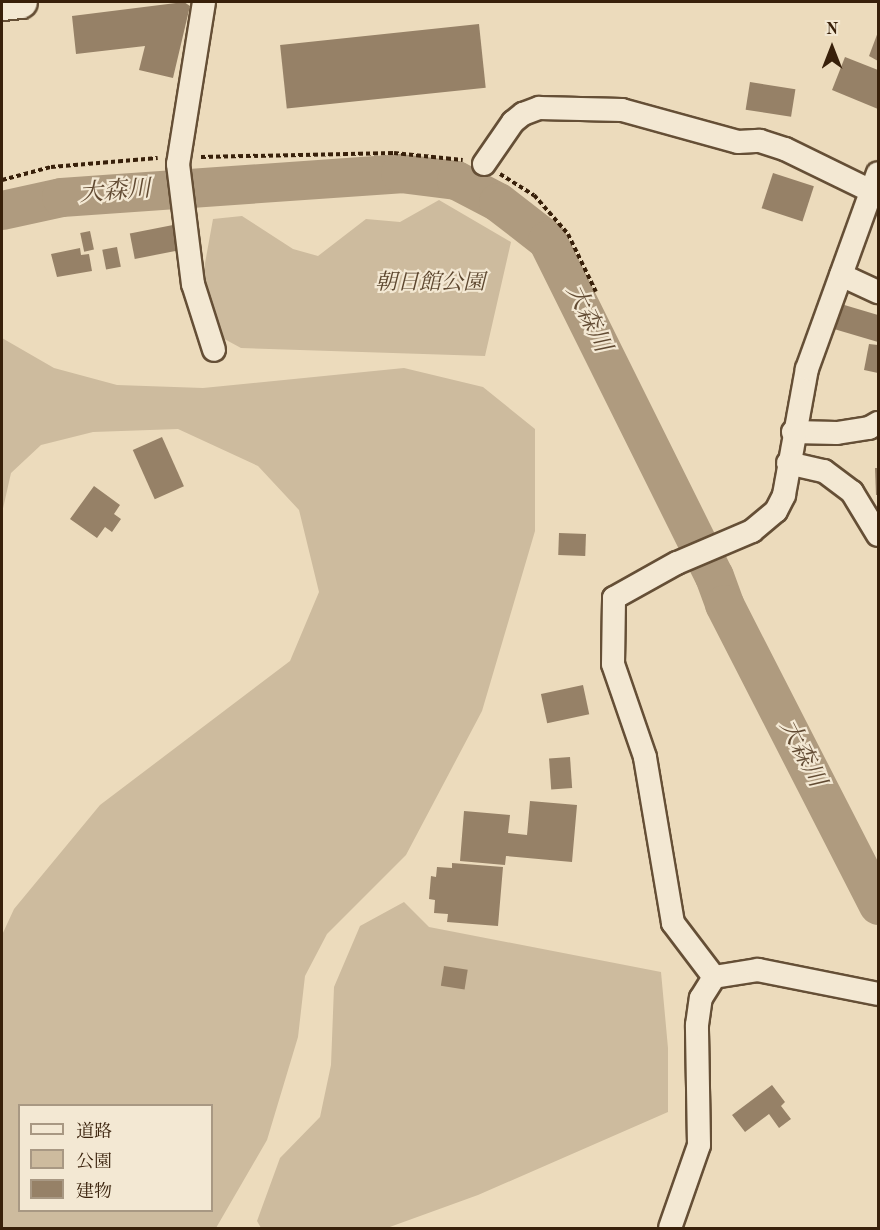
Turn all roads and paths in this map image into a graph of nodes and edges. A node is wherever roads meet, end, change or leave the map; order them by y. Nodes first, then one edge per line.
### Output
1 (21, 2) edge
2 (204, 2) edge
3 (2, 4) edge
4 (178, 160) junction
5 (484, 164) junction
6 (2, 180) edge
7 (875, 182) edge
8 (841, 275) junction
9 (596, 292) dead end
10 (879, 292) edge
11 (214, 350) dead end
12 (879, 423) edge
13 (793, 432) junction
14 (788, 463) junction
15 (879, 535) edge
16 (714, 977) junction
17 (879, 994) edge
18 (670, 1228) edge

1 - 3 main road
2 - 4 street
4 - 5 path
4 - 6 path
4 - 11 street
5 - 7 street
5 - 9 path
7 - 8 street
8 - 10 street
8 - 13 street
12 - 13 street
13 - 14 street
14 - 15 street
14 - 16 street
16 - 17 street
16 - 18 street

